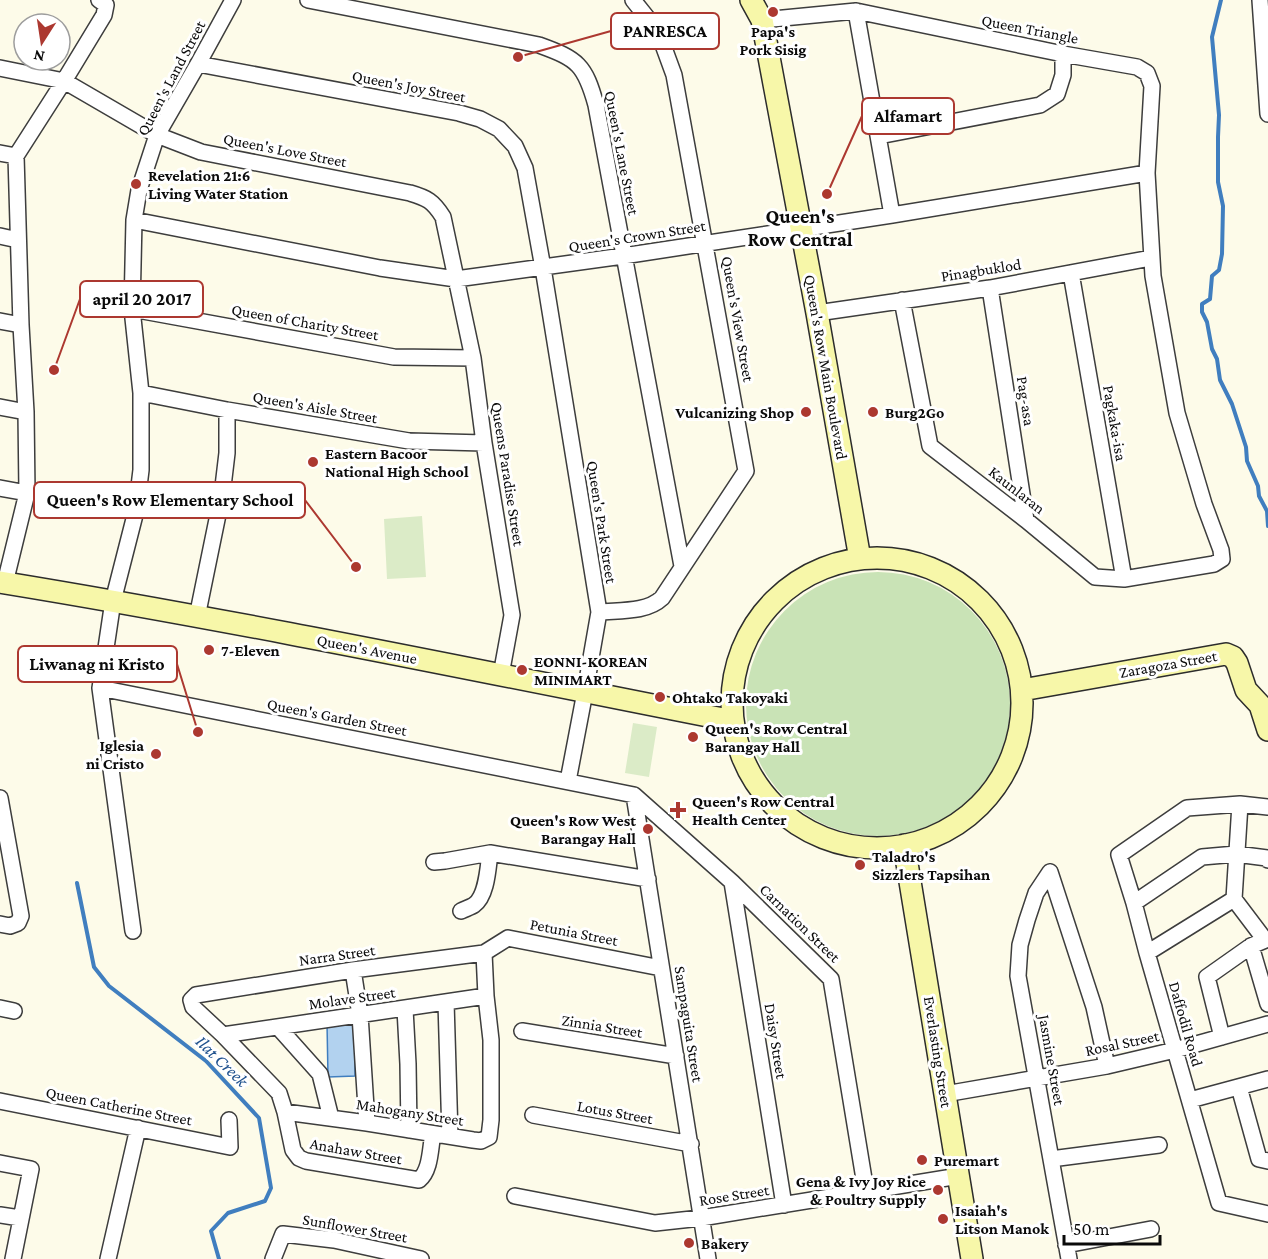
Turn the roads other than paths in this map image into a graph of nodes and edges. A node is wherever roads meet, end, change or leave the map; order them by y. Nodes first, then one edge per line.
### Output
1 (232, 0) edge
2 (308, 0) edge
3 (633, 0) edge
4 (751, 0) edge
5 (1261, 0) edge
6 (102, 3) edge
7 (856, 11) junction
8 (762, 20) junction
9 (1063, 54) junction
10 (198, 64) junction
11 (0, 68) edge
12 (64, 81) junction
13 (1268, 114) edge
14 (158, 135) junction
15 (879, 136) junction
16 (0, 153) edge
17 (16, 156) junction
18 (1147, 173) junction
19 (892, 216) junction
20 (134, 220) junction
21 (800, 229) junction
22 (0, 236) edge
23 (18, 240) junction
24 (706, 243) junction
25 (623, 256) junction
26 (1151, 258) junction
27 (543, 268) junction
28 (1071, 273) junction
29 (456, 279) junction
30 (990, 288) junction
31 (902, 300) junction
32 (132, 309) junction
33 (817, 314) junction
34 (0, 321) edge
35 (21, 325) junction
36 (473, 358) junction
37 (141, 393) junction
38 (0, 407) edge
39 (227, 410) junction
40 (26, 412) junction
41 (484, 442) junction
42 (0, 488) edge
43 (27, 493) junction
44 (1026, 520) junction
45 (860, 559) junction
46 (682, 566) junction
47 (1124, 579) junction
48 (2, 583) edge
49 (113, 601) junction
50 (599, 612) junction
51 (197, 617) junction
52 (501, 675) junction
53 (100, 688) junction
54 (1022, 690) junction
55 (585, 692) junction
56 (733, 721) junction
57 (1268, 730) edge
58 (568, 781) junction
59 (634, 795) junction
60 (0, 798) edge
61 (1240, 804) junction
62 (1268, 807) edge
63 (904, 845) junction
64 (490, 853) junction
65 (1236, 854) junction
66 (1268, 860) edge
67 (434, 862) dead end
68 (648, 879) junction
69 (732, 882) junction
70 (1234, 898) junction
71 (1134, 903) junction
72 (461, 910) dead end
73 (0, 924) edge
74 (133, 931) dead end
75 (1261, 942) edge
76 (484, 953) junction
77 (1147, 953) junction
78 (662, 968) junction
79 (353, 970) junction
80 (196, 995) joint
81 (486, 996) junction
82 (446, 1002) junction
83 (1268, 1004) edge
84 (405, 1009) junction
85 (360, 1016) junction
86 (1268, 1024) edge
87 (278, 1027) junction
88 (522, 1031) dead end
89 (223, 1035) junction
90 (1222, 1037) junction
91 (1175, 1050) junction
92 (676, 1056) junction
93 (1107, 1066) junction
94 (1037, 1078) junction
95 (1268, 1079) edge
96 (1239, 1087) junction
97 (945, 1094) junction
98 (1190, 1100) junction
99 (0, 1101) edge
100 (285, 1112) junction
101 (532, 1115) dead end
102 (331, 1118) junction
103 (229, 1120) dead end
104 (367, 1123) junction
105 (138, 1128) junction
106 (409, 1130) junction
107 (433, 1134) junction
108 (450, 1136) junction
109 (691, 1144) junction
110 (1159, 1145) dead end
111 (1051, 1159) junction
112 (1268, 1161) edge
113 (0, 1163) edge
114 (959, 1176) junction
115 (866, 1191) junction
116 (515, 1196) dead end
117 (784, 1205) junction
118 (1268, 1214) edge
119 (0, 1215) edge
120 (20, 1218) junction
121 (701, 1218) junction
122 (1151, 1229) dead end
123 (1067, 1252) edge
124 (13, 1259) edge
125 (108, 1259) edge
126 (273, 1259) edge
127 (421, 1259) edge
128 (708, 1259) edge
129 (971, 1259) edge

1 - 10 street, Queen's Land Street
2 - 25 street, Queen's Lane Street
3 - 24 street, Queen's View Street
4 - 8 street, Queen's Row Main Boulevard
5 - 13 street
6 - 12 street
7 - 8 street, Queen Triangle
7 - 9 street, Queen Triangle
7 - 15 street
8 - 21 street, Queen's Row Main Boulevard
9 - 15 street
9 - 18 street, Queen Triangle
10 - 14 street, Queen's Land Street
10 - 27 street, Queen's Joy Street
11 - 12 street, Queen's Love Street
12 - 14 street, Queen's Love Street
12 - 17 street
14 - 20 street, Queen's Land Street
14 - 29 street, Queen's Love Street
15 - 19 street
16 - 17 street
17 - 23 street
18 - 19 street, Queen's Crown Street
18 - 26 street
19 - 21 street, Queen's Crown Street
20 - 29 street, Queen's Crown Street
20 - 32 street, Queen's Land Street
21 - 24 street, Queen's Crown Street
21 - 33 street, Queen's Row Main Boulevard
22 - 23 street
23 - 35 street
24 - 25 street, Queen's Crown Street
24 - 46 street, Queen's View Street
25 - 27 street, Queen's Crown Street
25 - 46 street, Queen's Lane Street
26 - 28 street, Pinagbuklod
26 - 47 street, Kaunlaran
27 - 29 street, Queen's Crown Street
27 - 50 street, Queen's Park Street
28 - 30 street, Pinagbuklod
28 - 47 street, Pagkaka-isa
29 - 36 street, Queens Paradise Street
30 - 31 street, Pinagbuklod
30 - 44 street, Pag-asa
31 - 33 street, Pinagbuklod
31 - 44 street, Kaunlaran
32 - 36 street, Queen of Charity Street
32 - 37 street, Queen's Land Street
33 - 45 street, Queen's Row Main Boulevard
34 - 35 street
35 - 40 street
36 - 41 street, Queens Paradise Street
37 - 39 street, Queen's Aisle Street
37 - 49 street, Queen's Land Street
38 - 40 street
39 - 41 street, Queen's Aisle Street
39 - 51 street
40 - 43 street
41 - 52 street, Queens Paradise Street
42 - 43 street
43 - 48 street
44 - 47 street, Kaunlaran
45 - 54 street
45 - 56 street
46 - 50 street
48 - 49 street, Queen's Avenue
49 - 51 street, Queen's Avenue
49 - 53 street
50 - 55 street, Queen's Park Street
51 - 52 street, Queen's Avenue
52 - 55 street, Queen's Avenue
53 - 58 street, Queen's Garden Street
53 - 74 street
54 - 57 street, Zaragoza Street
54 - 63 street
55 - 56 street, Queen's Avenue
55 - 58 street, Queen's Park Street
56 - 63 street
58 - 59 street, Carnation Street
59 - 68 street, Sampaguita Street
59 - 69 street, Carnation Street
60 - 73 street
61 - 62 street
61 - 65 street
61 - 71 street, Daffodil Road
63 - 97 street, Everlasting Street
64 - 67 street
64 - 68 street
64 - 72 street
65 - 66 street
65 - 70 street
65 - 71 street
68 - 78 street, Sampaguita Street
69 - 115 street, Carnation Street
69 - 117 street, Daisy Street
70 - 75 street
70 - 77 street
71 - 77 street, Daffodil Road
75 - 83 street
75 - 90 street
76 - 78 street, Petunia Street
76 - 79 street, Narra Street
76 - 81 street, Mahogany Street
77 - 91 street, Daffodil Road
78 - 92 street, Sampaguita Street
79 - 80 street, Narra Street
79 - 85 street
80 - 89 street, Anahaw Street
81 - 82 street, Molave Street
81 - 108 street, Mahogany Street
82 - 84 street, Molave Street
82 - 108 street
84 - 85 street, Molave Street
84 - 106 street
85 - 87 street, Molave Street
85 - 104 street
86 - 90 street, Rosal Street
87 - 89 street, Molave Street
87 - 102 street
88 - 92 street, Zinnia Street
89 - 100 street, Anahaw Street
90 - 91 street, Rosal Street
91 - 93 street, Rosal Street
91 - 98 street, Daffodil Road
92 - 109 street, Sampaguita Street
93 - 94 street, Rosal Street
93 - 94 street, Jasmine Street
94 - 97 street, Rosal Street
94 - 111 street, Jasmine Street
95 - 96 street
96 - 98 street
96 - 112 street
97 - 114 street, Everlasting Street
98 - 118 street, Daffodil Road
99 - 105 street, Queen Catherine Street
100 - 102 street, Mahogany Street
100 - 107 street, Anahaw Street
101 - 109 street, Lotus Street
102 - 104 street, Mahogany Street
103 - 105 street, Queen Catherine Street
104 - 106 street, Mahogany Street
105 - 125 street
106 - 107 street, Mahogany Street
107 - 108 street, Mahogany Street
109 - 121 street, Sampaguita Street
110 - 111 street
111 - 123 street, Jasmine Street
113 - 120 street
114 - 115 street, Rose Street
114 - 129 street, Everlasting Street
115 - 117 street, Rose Street
116 - 121 street, Rose Street
117 - 121 street, Rose Street
119 - 120 street
120 - 124 street
121 - 128 street, Sampaguita Street
122 - 123 street
126 - 127 street, Sunflower Street

